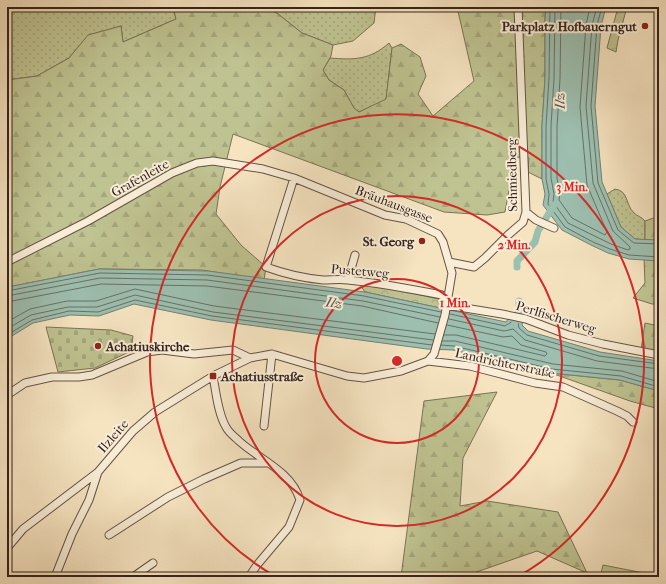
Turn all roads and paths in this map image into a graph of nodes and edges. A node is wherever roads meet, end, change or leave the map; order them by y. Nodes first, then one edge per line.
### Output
1 (518, 7) edge
2 (294, 178) junction
3 (526, 212) junction
4 (550, 227) dead end
5 (355, 255) dead end
6 (7, 262) edge
7 (449, 262) junction
8 (348, 280) junction
9 (446, 305) junction
10 (272, 354) junction
11 (659, 355) edge
12 (250, 358) junction
13 (428, 361) junction
14 (214, 376) junction
15 (7, 395) edge
16 (632, 422) dead end
17 (264, 426) dead end
18 (267, 462) junction
19 (98, 472) junction
20 (109, 535) dead end
21 (7, 548) edge
22 (154, 563) dead end
23 (54, 577) edge
24 (133, 577) edge
25 (249, 577) edge

1 - 3 street, Schmiedberg
2 - 6 street, Grafenleite
2 - 7 street, Bräuhausgasse
2 - 8 street, Pustetweg
3 - 4 street
3 - 7 street, Schmiedberg
5 - 8 street
7 - 9 street, Bräuhausgasse
8 - 9 street, Pustetweg
9 - 11 street, Perlfischerweg
9 - 13 street, Bräuhausgasse
10 - 12 street, Landrichterstraße
10 - 13 street, Landrichterstraße
10 - 17 street
12 - 14 street, Ilzleite
12 - 15 street
13 - 16 street, Landrichterstraße
14 - 18 street
14 - 19 street, Ilzleite
18 - 20 street
18 - 25 street
19 - 21 street, Ilzleite
19 - 23 street
22 - 24 street

